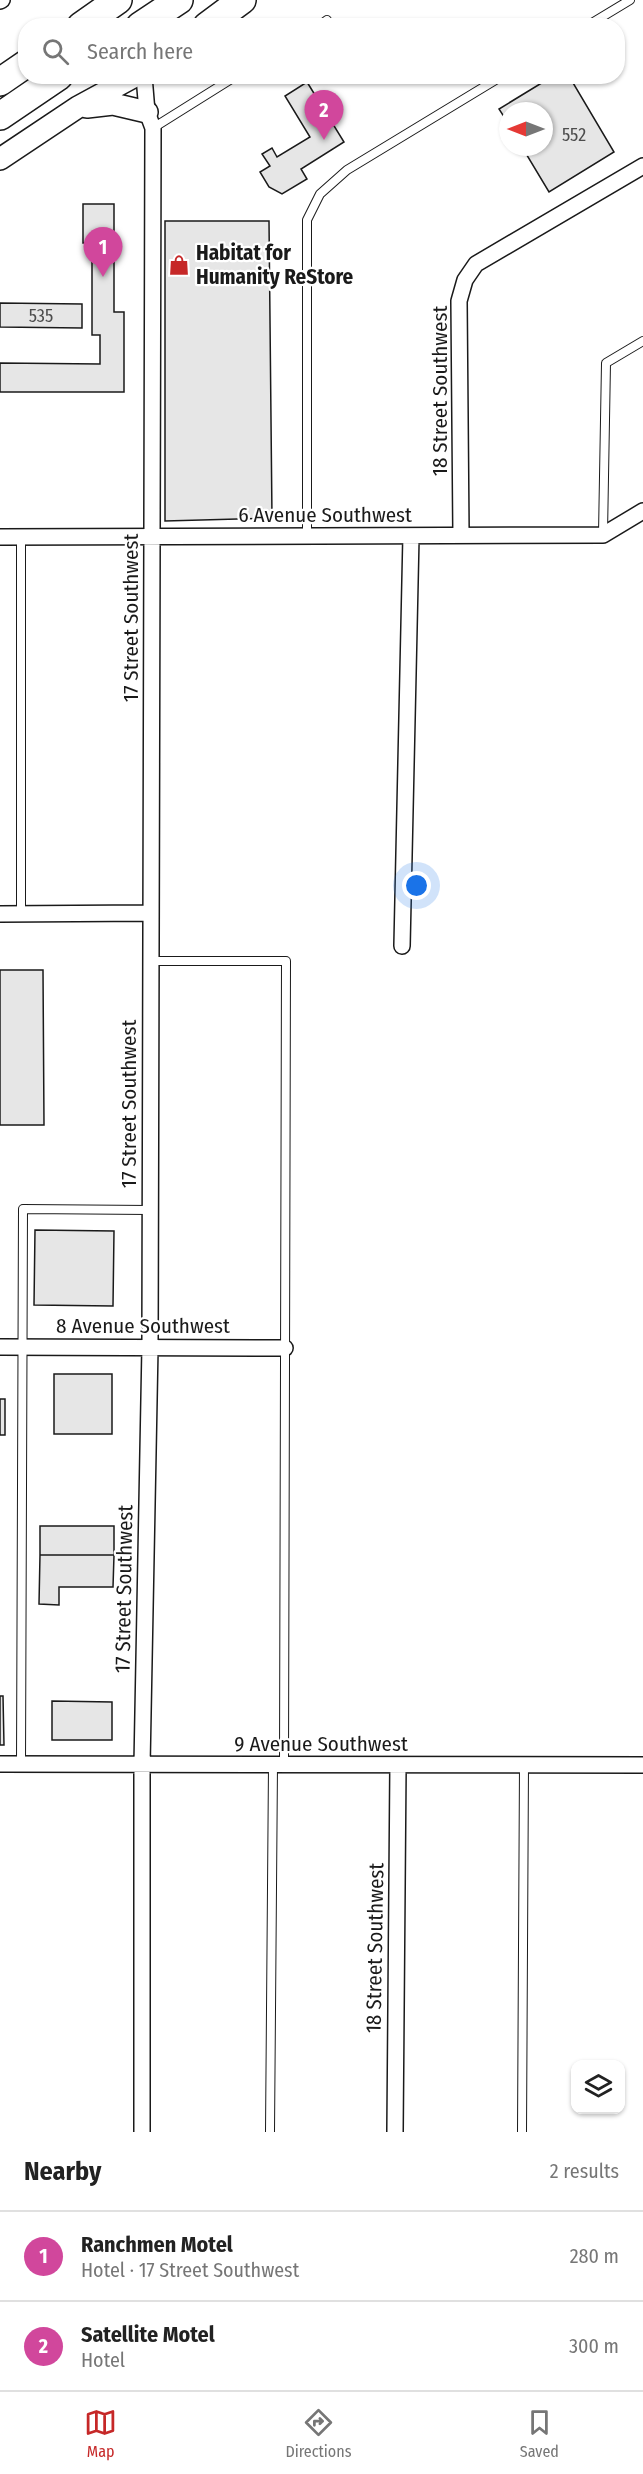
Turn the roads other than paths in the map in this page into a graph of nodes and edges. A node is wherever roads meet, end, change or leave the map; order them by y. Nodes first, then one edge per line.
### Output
1 (118, 0) edge
2 (179, 0) edge
3 (242, 0) edge
4 (630, 0) edge
5 (92, 18) edge
6 (152, 18) edge
7 (218, 18) edge
8 (600, 18) edge
9 (18, 70) edge
10 (0, 82) edge
11 (47, 84) edge
12 (120, 84) edge
13 (145, 84) edge
14 (220, 84) edge
15 (489, 84) edge
16 (78, 107) junction
17 (0, 116) edge
18 (150, 120) junction
19 (0, 159) edge
20 (643, 165) edge
21 (643, 341) edge
22 (643, 511) edge
23 (461, 535) junction
24 (603, 535) junction
25 (307, 536) junction
26 (411, 536) junction
27 (0, 537) edge
28 (21, 537) junction
29 (152, 537) junction
30 (151, 913) junction
31 (0, 914) edge
32 (21, 914) junction
33 (402, 946) dead end
34 (151, 961) junction
35 (150, 1210) junction
36 (0, 1347) edge
37 (23, 1347) junction
38 (150, 1347) junction
39 (285, 1348) junction
40 (0, 1764) edge
41 (21, 1764) junction
42 (279, 1765) junction
43 (398, 1765) junction
44 (524, 1765) junction
45 (643, 1765) edge
46 (142, 1766) junction
47 (142, 2132) edge
48 (270, 2132) edge
49 (394, 2132) edge
50 (522, 2132) edge

1 - 5 highway
2 - 6 highway
3 - 7 highway
4 - 8 lane
9 - 10 highway
11 - 17 highway
12 - 16 street
13 - 18 street, 17 Street Southwest
14 - 18 lane
15 - 25 lane
16 - 18 street
16 - 19 street
18 - 29 street, 17 Street Southwest
20 - 23 street, 18 Street Southwest
21 - 24 lane
22 - 24 street
23 - 24 street, 6 Avenue Southwest
23 - 26 street, 6 Avenue Southwest
25 - 26 street, 6 Avenue Southwest
25 - 29 street, 6 Avenue Southwest
26 - 33 street
27 - 28 street, 6 Avenue Southwest
28 - 29 street, 6 Avenue Southwest
28 - 32 lane
29 - 30 street, 17 Street Southwest
30 - 32 street
30 - 34 street, 17 Street Southwest
31 - 32 street
34 - 35 street, 17 Street Southwest
34 - 39 lane
35 - 37 lane
35 - 38 street, 17 Street Southwest
36 - 37 street, 8 Avenue Southwest
37 - 38 street, 8 Avenue Southwest
37 - 41 lane
38 - 39 street, 8 Avenue Southwest
38 - 46 street, 17 Street Southwest
39 - 42 lane
40 - 41 street, 9 Avenue Southwest
41 - 46 street, 9 Avenue Southwest
42 - 43 street, 9 Avenue Southwest
42 - 46 street, 9 Avenue Southwest
42 - 48 lane
43 - 44 street, 9 Avenue Southwest
43 - 49 street, 18 Street Southwest
44 - 45 street, 9 Avenue Southwest
44 - 50 lane
46 - 47 street, 17 Street Southwest

